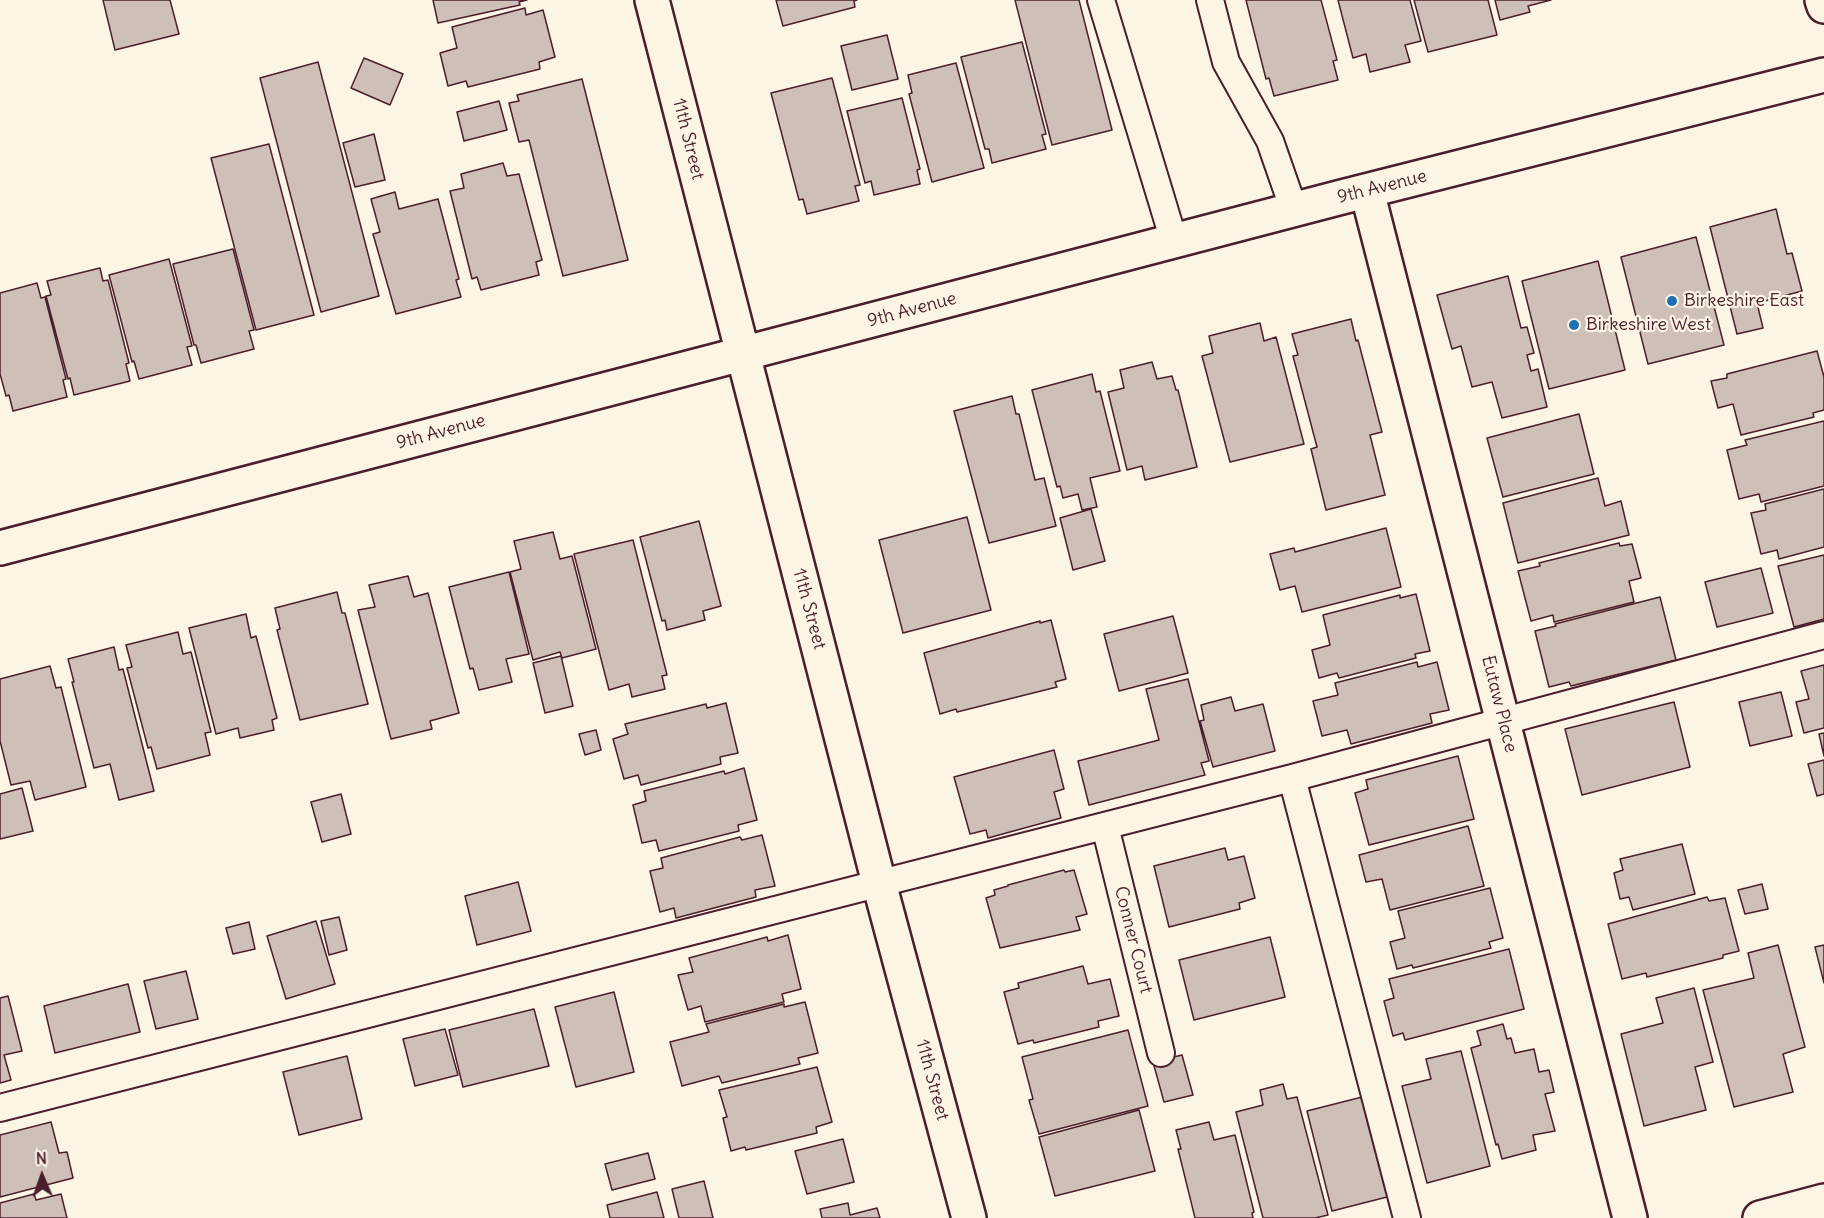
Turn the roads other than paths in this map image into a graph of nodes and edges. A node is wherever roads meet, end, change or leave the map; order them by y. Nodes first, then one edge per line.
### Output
1 (652, 0) edge
2 (1101, 0) edge
3 (1210, 0) edge
4 (1822, 0) edge
5 (1824, 6) edge
6 (1824, 75) edge
7 (1367, 191) junction
8 (1294, 210) junction
9 (1174, 241) junction
10 (744, 353) junction
11 (0, 548) edge
12 (1824, 635) edge
13 (1504, 721) junction
14 (1292, 778) junction
15 (1105, 826) junction
16 (879, 883) junction
17 (1161, 1053) dead end
18 (0, 1108) edge
19 (1824, 1201) edge
20 (1628, 1211) edge
21 (969, 1218) edge
22 (1407, 1218) edge
23 (1760, 1218) edge

1 - 10 street, 11th Street
2 - 9 lane
3 - 8 lane
4 - 5 street
6 - 7 street, 9th Avenue
7 - 8 street, 9th Avenue
7 - 13 street, Eutaw Place
8 - 9 street, 9th Avenue
9 - 10 street, 9th Avenue
10 - 11 street, 9th Avenue
10 - 16 street, 11th Street
12 - 13 lane
13 - 14 lane
13 - 20 street, Eutaw Place
14 - 15 lane
14 - 22 lane
15 - 16 lane
15 - 17 lane, Conner Court
16 - 18 lane
16 - 21 street, 11th Street
19 - 23 street

